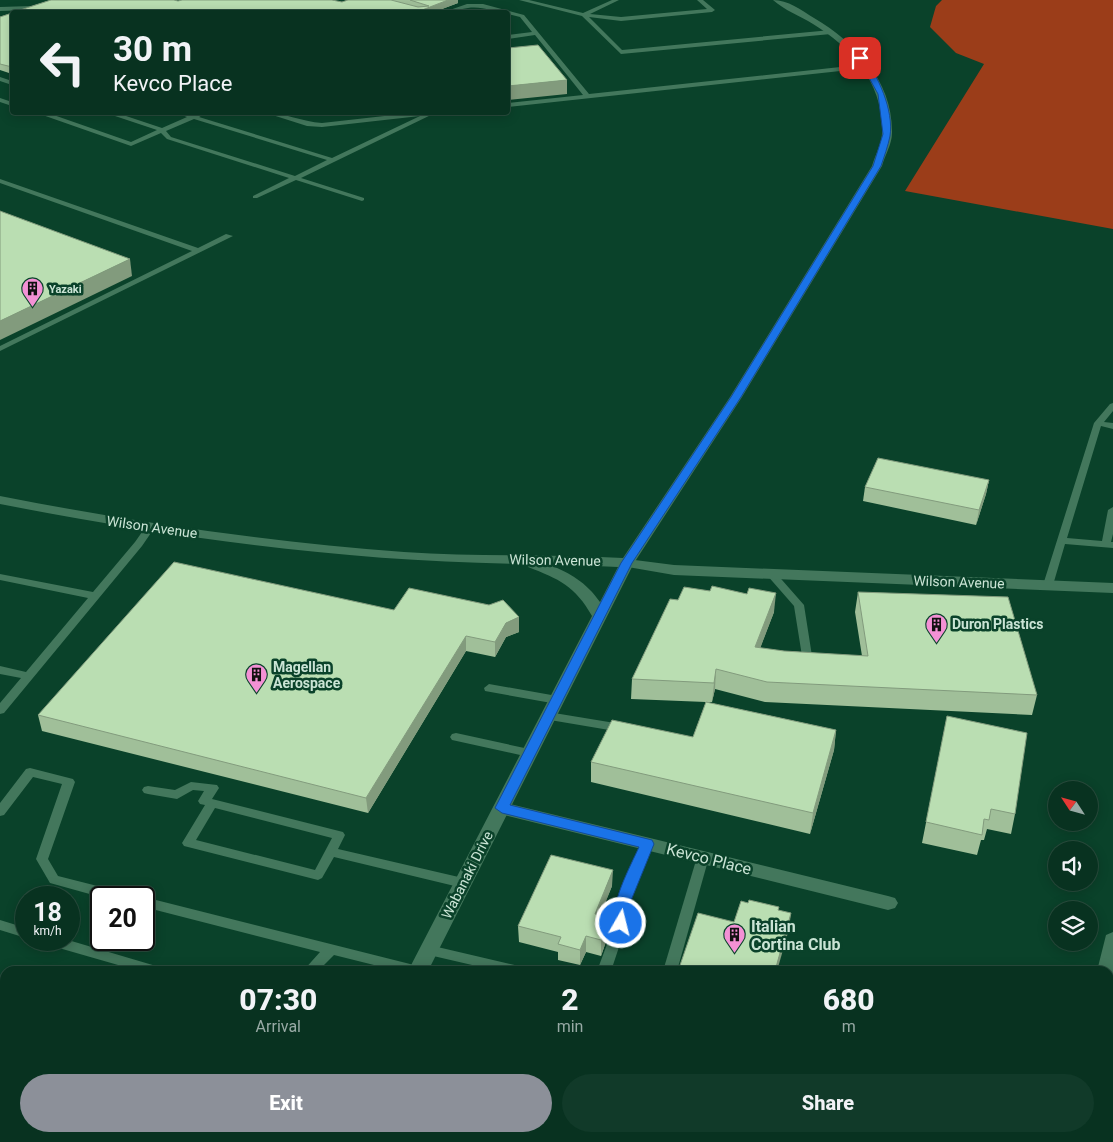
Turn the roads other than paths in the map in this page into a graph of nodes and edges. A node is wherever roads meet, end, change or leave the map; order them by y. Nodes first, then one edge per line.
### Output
1 (56, 0) edge
2 (522, 0) edge
3 (616, 0) edge
4 (700, 0) edge
5 (777, 0) edge
6 (0, 9) edge
7 (454, 10) edge
8 (499, 10) edge
9 (510, 13) edge
10 (584, 15) junction
11 (831, 32) junction
12 (537, 33) junction
13 (510, 37) edge
14 (868, 66) junction
15 (587, 96) junction
16 (510, 105) edge
17 (46, 115) edge
18 (117, 115) edge
19 (186, 115) edge
20 (200, 115) edge
21 (276, 115) edge
22 (413, 115) edge
23 (429, 115) edge
24 (194, 118) junction
25 (162, 130) junction
26 (332, 160) junction
27 (295, 178) junction
28 (0, 181) edge
29 (255, 197) dead end
30 (362, 199) dead end
31 (229, 236) dead end
32 (198, 251) junction
33 (0, 350) edge
34 (1113, 406) edge
35 (1098, 423) junction
36 (1113, 426) edge
37 (0, 500) edge
38 (1113, 510) edge
39 (150, 527) junction
40 (1062, 541) junction
41 (1109, 544) edge
42 (524, 560) junction
43 (626, 563) junction
44 (771, 574) junction
45 (0, 577) edge
46 (1048, 585) junction
47 (1113, 588) edge
48 (95, 596) junction
49 (599, 615) junction
50 (807, 656) edge
51 (0, 670) edge
52 (28, 676) junction
53 (489, 688) dead end
54 (556, 700) junction
55 (0, 710) edge
56 (548, 716) junction
57 (635, 730) edge
58 (456, 737) dead end
59 (529, 753) junction
60 (148, 790) dead end
61 (212, 803) junction
62 (502, 808) junction
63 (0, 812) edge
64 (647, 844) junction
65 (332, 852) junction
66 (703, 858) junction
67 (463, 883) junction
68 (90, 889) edge
69 (888, 902) dead end
70 (155, 905) edge
71 (0, 925) edge
72 (15, 930) edge
73 (1113, 940) edge
74 (80, 949) edge
75 (331, 949) junction
76 (429, 950) junction
77 (139, 966) edge
78 (315, 966) edge
79 (398, 966) edge
80 (421, 966) edge
81 (498, 966) edge
82 (606, 966) edge
83 (671, 966) edge
84 (1108, 966) edge

1 - 6 lane
2 - 10 lane
3 - 10 lane
4 - 10 lane
5 - 11 street, Wabanaki Drive
7 - 8 lane
9 - 12 lane
10 - 11 lane
11 - 14 street, Wabanaki Drive
12 - 13 lane
12 - 15 lane
14 - 15 lane
14 - 43 street, Wabanaki Drive
15 - 16 lane
17 - 25 lane
18 - 25 lane
19 - 24 lane
20 - 24 lane
21 - 22 lane
23 - 26 lane
24 - 25 lane
24 - 26 lane
25 - 27 lane
26 - 27 lane
27 - 29 lane
27 - 30 lane
28 - 32 lane
31 - 32 lane
32 - 33 lane
34 - 35 lane
35 - 36 lane
35 - 40 lane
37 - 39 street, Wilson Avenue
38 - 41 lane
39 - 42 street, Wilson Avenue
39 - 48 lane
40 - 41 lane
40 - 46 lane
42 - 43 street, Wilson Avenue
42 - 49 street
43 - 44 street, Wilson Avenue
43 - 49 street, Wabanaki Drive
44 - 46 street, Wilson Avenue
44 - 50 lane
45 - 48 lane
46 - 47 street, Wilson Avenue
48 - 52 lane
49 - 54 street, Wabanaki Drive
51 - 52 lane
52 - 55 lane
53 - 54 lane
54 - 56 street, Wabanaki Drive
56 - 57 lane
56 - 59 street, Wabanaki Drive
58 - 59 lane
59 - 62 street, Wabanaki Drive
60 - 61 lane
61 - 65 lane
61 - 65 lane
62 - 64 street, Kevco Place
62 - 67 street, Wabanaki Drive
63 - 68 lane
64 - 66 street, Kevco Place
64 - 82 lane
65 - 67 lane
66 - 69 street, Kevco Place
66 - 83 lane
67 - 76 street, Wabanaki Drive
70 - 75 lane
71 - 72 lane
73 - 84 street
74 - 77 lane
75 - 78 lane
75 - 79 lane
76 - 80 street, Wabanaki Drive
76 - 81 lane

